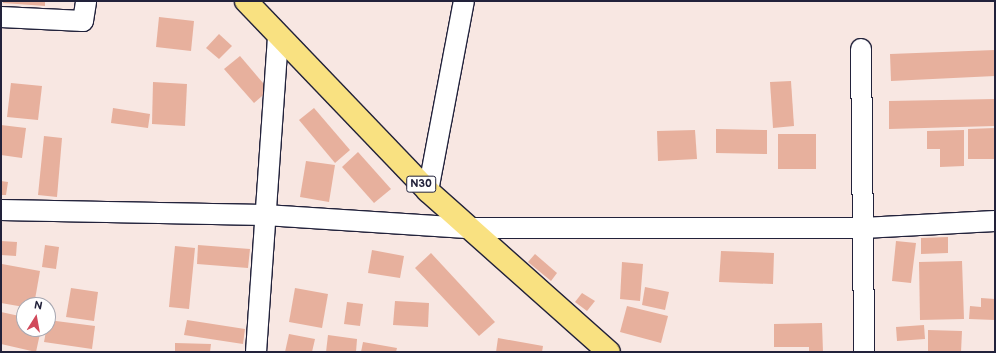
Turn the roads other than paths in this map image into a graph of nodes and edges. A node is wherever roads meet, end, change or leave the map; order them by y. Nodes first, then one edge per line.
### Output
1 (86, 1) edge
2 (246, 1) edge
3 (464, 1) edge
4 (1, 17) edge
5 (278, 35) junction
6 (861, 48) dead end
7 (428, 191) junction
8 (1, 210) edge
9 (265, 215) junction
10 (995, 221) edge
11 (467, 228) junction
12 (863, 228) junction
13 (256, 352) edge
14 (609, 352) edge
15 (864, 352) edge

1 - 4 street
2 - 5 main road, N30
3 - 7 street
5 - 7 main road, N30
5 - 9 street
6 - 12 street
7 - 11 main road, N30
8 - 9 street
9 - 11 street
9 - 13 street
10 - 12 street
11 - 12 street
11 - 14 main road, N30
12 - 15 street

